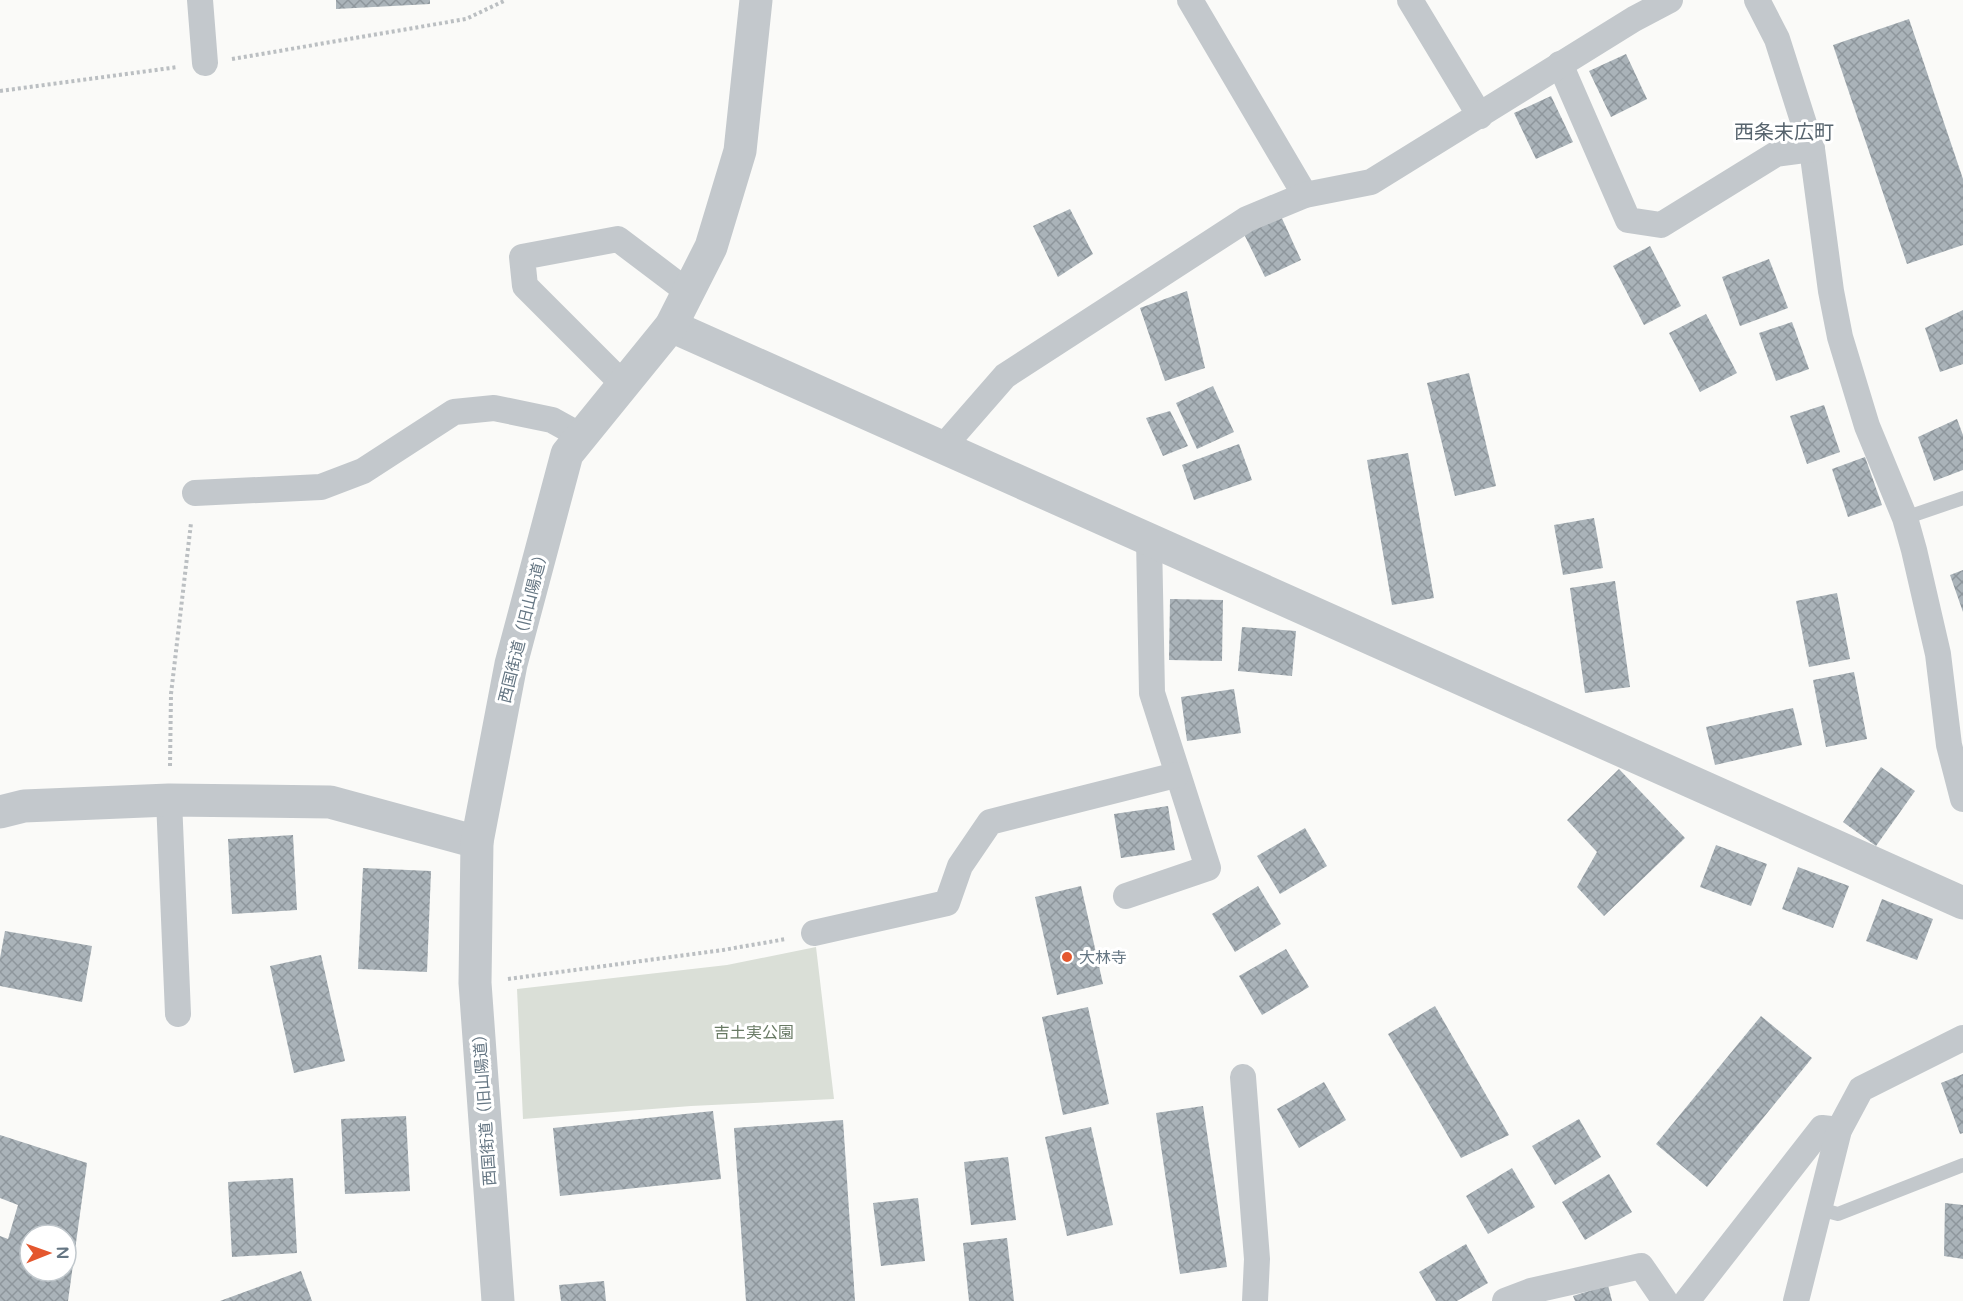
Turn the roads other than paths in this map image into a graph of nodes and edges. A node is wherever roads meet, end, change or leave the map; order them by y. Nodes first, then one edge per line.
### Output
1 (200, 0) edge
2 (756, 0) edge
3 (1190, 0) edge
4 (1410, 0) edge
5 (1670, 0) edge
6 (1757, 0) edge
7 (206, 63) road end
8 (1560, 64) junction
9 (1480, 116) junction
10 (1812, 149) junction
11 (1305, 195) junction
12 (688, 292) junction
13 (671, 326) junction
14 (622, 383) junction
15 (581, 436) junction
16 (943, 447) junction
17 (195, 493) road end
18 (1963, 498) edge
19 (1905, 518) junction
20 (1149, 539) junction
21 (1956, 743) edge
22 (1176, 776) junction
23 (169, 800) junction
24 (1963, 800) edge
25 (0, 812) edge
26 (477, 842) junction
27 (1126, 896) dead end
28 (1963, 903) edge
29 (814, 933) road end
30 (178, 1014) dead end
31 (1963, 1038) edge
32 (1243, 1077) dead end
33 (1839, 1130) junction
34 (1963, 1165) edge
35 (1819, 1209) junction
36 (498, 1301) edge
37 (1256, 1301) edge
38 (1504, 1301) edge
39 (1665, 1301) edge
40 (1687, 1301) edge
41 (1796, 1301) edge

1 - 7 street
2 - 12 street, 西国街道（旧山陽道）
3 - 11 street
4 - 9 street
5 - 8 street
6 - 10 street
8 - 9 street
8 - 10 street
9 - 11 street
10 - 19 street
11 - 16 street
12 - 13 street, 西国街道（旧山陽道）
12 - 14 street
13 - 14 street, 西国街道（旧山陽道）
13 - 16 street
14 - 15 street, 西国街道（旧山陽道）
15 - 17 street
15 - 26 street, 西国街道（旧山陽道）
16 - 20 street
18 - 19 lane
19 - 21 street
20 - 22 street
20 - 28 street
21 - 24 street
22 - 27 street
22 - 29 street
23 - 25 street
23 - 26 street
23 - 30 street
26 - 36 street, 西国街道（旧山陽道）
31 - 33 street
32 - 37 street
33 - 35 street
33 - 40 street
34 - 35 lane
35 - 41 street
38 - 39 street

